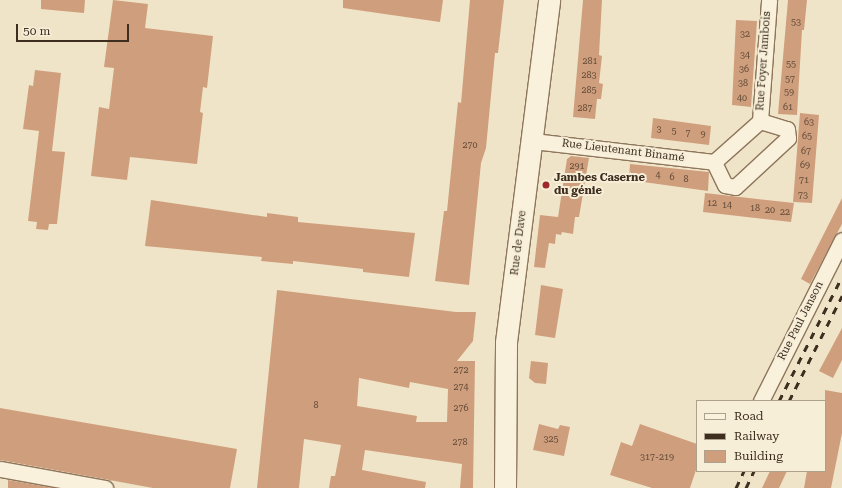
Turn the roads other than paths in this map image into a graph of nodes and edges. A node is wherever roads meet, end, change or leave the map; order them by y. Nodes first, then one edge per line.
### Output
1 (549, 0) edge
2 (769, 0) edge
3 (760, 121) junction
4 (533, 141) junction
5 (714, 162) junction
6 (842, 240) edge
7 (762, 400) edge
8 (0, 469) edge
9 (105, 488) edge
10 (505, 488) edge

1 - 4 main road, Rue de Dave
2 - 3 street, Rue Foyer Jambois
3 - 5 street
3 - 5 street
4 - 5 street, Rue Lieutenant Binamé
4 - 10 main road, Rue de Dave
6 - 7 street, Rue Paul Janson
8 - 9 street

